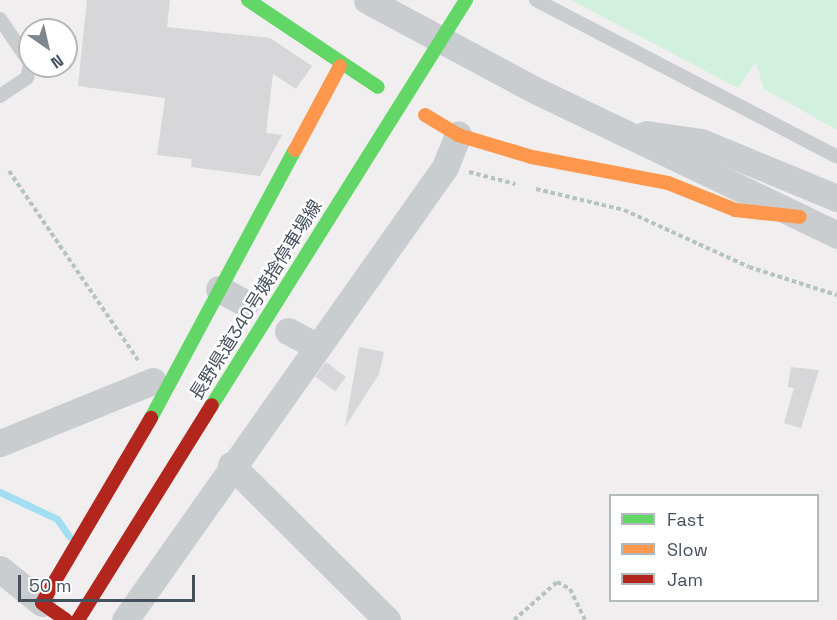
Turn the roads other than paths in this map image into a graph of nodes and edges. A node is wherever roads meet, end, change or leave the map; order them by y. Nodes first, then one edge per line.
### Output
1 (248, 0) edge
2 (367, 0) edge
3 (466, 0) edge
4 (536, 0) edge
5 (0, 19) edge
6 (444, 34) junction
7 (18, 46) edge
8 (340, 66) junction
9 (27, 78) edge
10 (378, 87) dead end
11 (0, 96) edge
12 (425, 115) dead end
13 (618, 129) junction
14 (458, 135) junction
15 (837, 157) edge
16 (837, 198) edge
17 (800, 217) junction
18 (837, 235) edge
19 (219, 289) junction
20 (245, 303) dead end
21 (288, 331) dead end
22 (314, 345) junction
23 (153, 381) road end
24 (0, 443) edge
25 (231, 465) junction
26 (0, 569) edge
27 (42, 603) junction
28 (66, 620) edge
29 (78, 620) edge
30 (125, 620) edge
31 (387, 620) edge

1 - 8 street
2 - 6 street
3 - 6 street, 長野県道340号姨捨停車場線
4 - 15 lane
5 - 7 lane
6 - 13 street
6 - 29 street, 長野県道340号姨捨停車場線
8 - 10 street
8 - 19 street
9 - 11 lane
12 - 14 street
13 - 16 street
13 - 17 street
14 - 17 street
14 - 22 street
17 - 18 street
19 - 20 street
19 - 27 street
21 - 22 street
22 - 25 street
23 - 24 street
25 - 30 street
25 - 31 street
26 - 27 street
27 - 28 street

